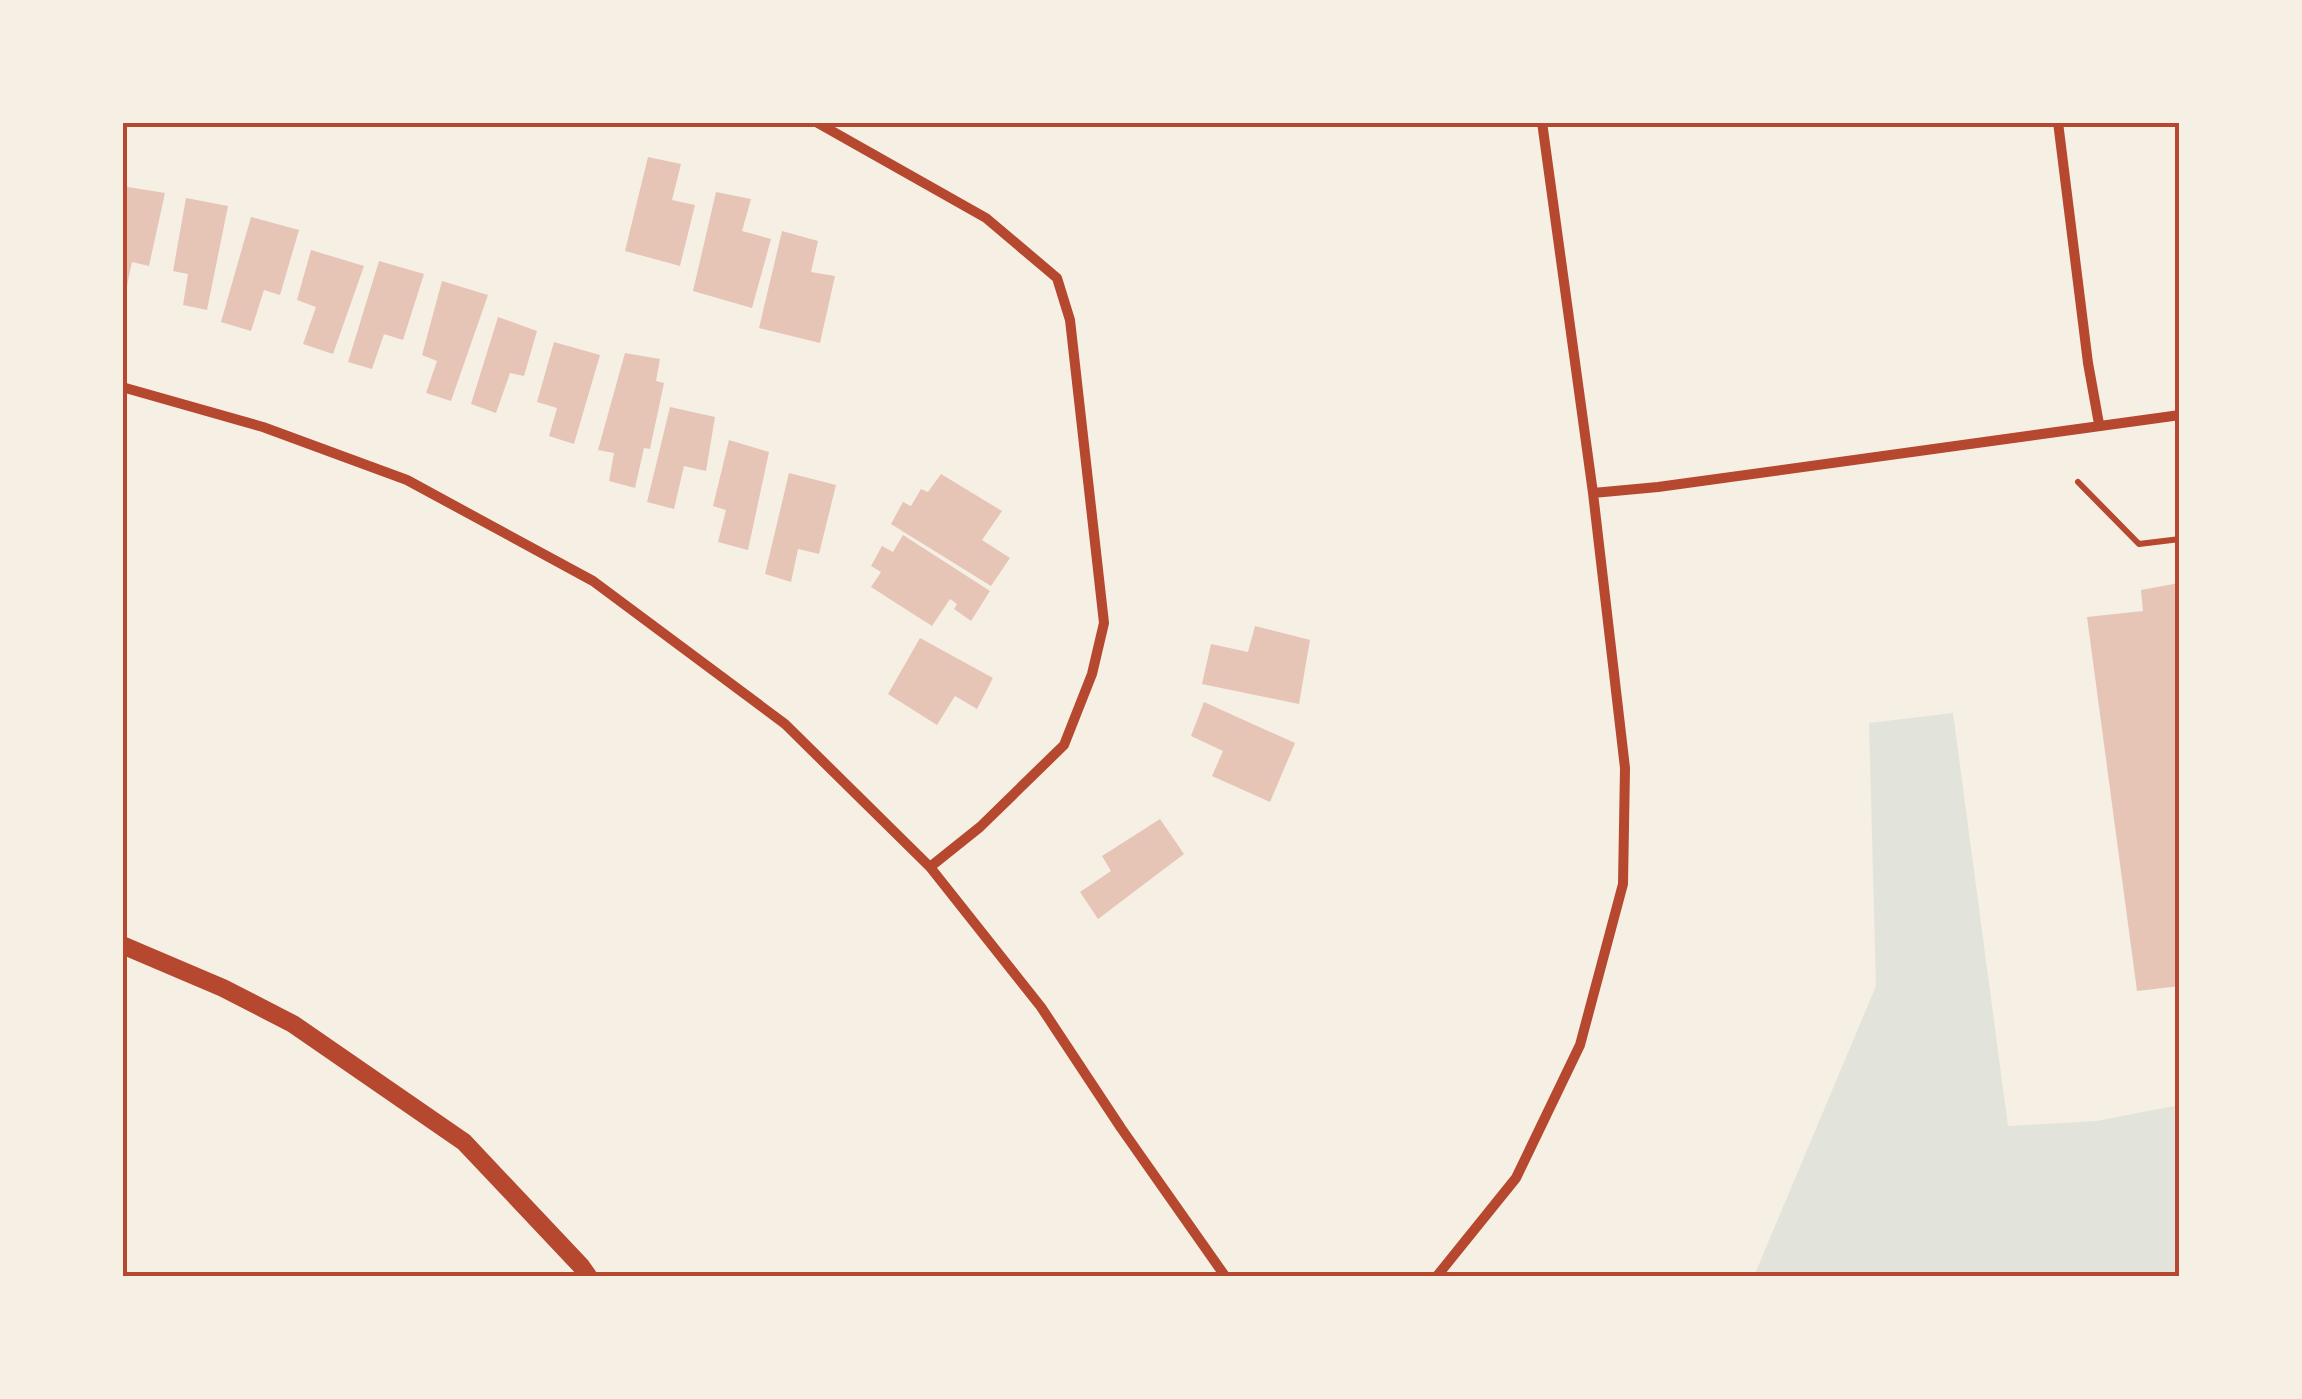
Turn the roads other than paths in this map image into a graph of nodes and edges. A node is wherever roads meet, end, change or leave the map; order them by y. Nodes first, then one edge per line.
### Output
1 (816, 122) edge
2 (1542, 122) edge
3 (2058, 122) edge
4 (122, 387) edge
5 (2180, 415) edge
6 (2099, 424) junction
7 (1593, 493) junction
8 (930, 867) junction
9 (122, 945) edge
10 (588, 1276) edge
11 (1225, 1276) edge
12 (1437, 1276) edge

1 - 8 street
2 - 7 street
3 - 6 street
4 - 8 street
5 - 6 street
6 - 7 street
7 - 12 street
8 - 11 street
9 - 10 street

